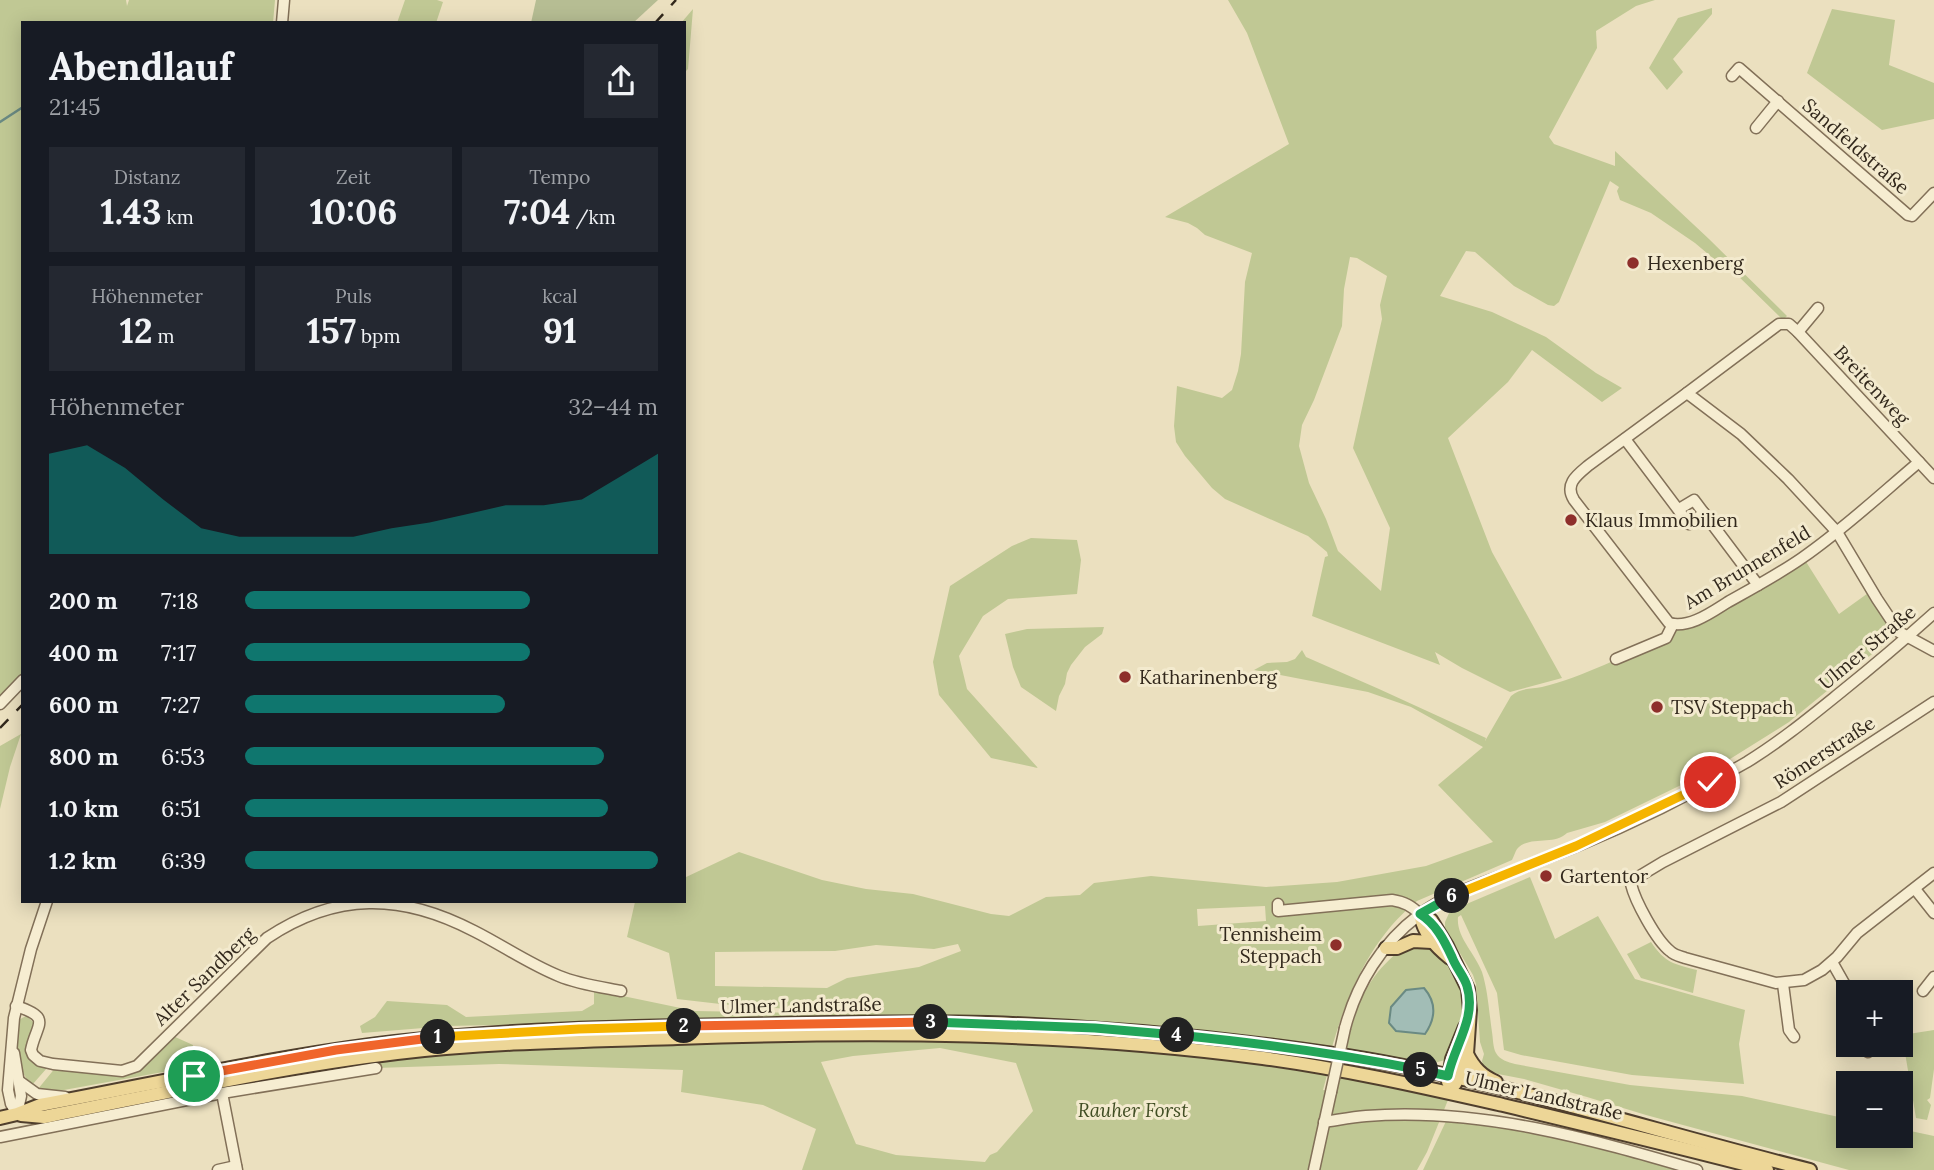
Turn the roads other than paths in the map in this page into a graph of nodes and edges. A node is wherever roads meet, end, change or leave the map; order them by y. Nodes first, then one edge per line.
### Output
1 (284, 0) edge
2 (282, 21) edge
3 (1732, 76) dead end
4 (1778, 100) junction
5 (1756, 128) dead end
6 (1934, 193) edge
7 (1818, 308) dead end
8 (1788, 324) joint
9 (1798, 332) junction
10 (1687, 393) junction
11 (1625, 439) junction
12 (1919, 462) junction
13 (1934, 478) edge
14 (1679, 509) junction
15 (1704, 513) junction
16 (1837, 532) junction
17 (1758, 585) junction
18 (1934, 613) edge
19 (1673, 624) junction
20 (1908, 636) junction
21 (1934, 651) edge
22 (1616, 659) dead end
23 (21, 682) edge
24 (1934, 702) edge
25 (0, 704) edge
26 (1934, 873) edge
27 (1914, 889) junction
28 (46, 903) edge
29 (1278, 904) dead end
30 (1417, 912) junction
31 (1934, 913) edge
32 (1432, 942) junction
33 (1386, 948) junction
34 (1453, 961) junction
35 (1832, 962) junction
36 (1934, 977) edge
37 (1842, 980) edge
38 (1783, 984) junction
39 (621, 991) dead end
40 (1923, 991) dead end
41 (16, 1006) junction
42 (1469, 1019) junction
43 (1794, 1037) dead end
44 (12, 1038) junction
45 (1467, 1054) junction
46 (376, 1068) dead end
47 (1453, 1077) junction
48 (19, 1081) junction
49 (1512, 1090) junction
50 (222, 1093) junction
51 (1449, 1093) junction
52 (76, 1098) junction
53 (17, 1114) junction
54 (0, 1118) edge
55 (1324, 1122) junction
56 (0, 1137) edge
57 (236, 1168) edge
58 (218, 1170) edge
59 (1314, 1170) edge
60 (1697, 1170) edge
61 (1767, 1170) edge
62 (1810, 1170) edge

1 - 2 street
3 - 4 street, Sandfeldstraße
4 - 5 street, Sandfeldstraße
4 - 6 street, Sandfeldstraße
7 - 9 street
8 - 9 street, Breitenweg
8 - 10 street, Am Brunnenfeld
9 - 12 street, Breitenweg
10 - 11 street, Am Brunnenfeld
10 - 16 street
11 - 14 street
11 - 19 street, Am Brunnenfeld
12 - 13 street, Breitenweg
12 - 16 street
14 - 15 street
14 - 15 street
15 - 17 street
16 - 17 street, Am Brunnenfeld
16 - 20 street
17 - 19 street, Am Brunnenfeld
18 - 20 street, Ulmer Straße
19 - 22 street, Am Brunnenfeld
20 - 21 street
20 - 30 street, Ulmer Straße
23 - 25 street
24 - 38 street, Römerstraße
26 - 27 street
27 - 31 street
27 - 35 street
28 - 41 street
29 - 30 street
30 - 32 main road
30 - 33 street, Ulmer Straße
30 - 34 main road
32 - 33 main road
32 - 34 main road
33 - 55 street, Ulmer Straße, bridge
34 - 42 main road
35 - 37 street
35 - 38 street
36 - 40 street
38 - 43 street
39 - 41 street, Alter Sandberg
41 - 44 street
42 - 45 main road
42 - 47 main road
44 - 48 street
44 - 53 street
45 - 47 main road
45 - 49 main road
46 - 50 street
47 - 49 main road, Ulmer Landstraße
47 - 51 main road
47 - 52 main road, Ulmer Landstraße
48 - 52 street
48 - 53 street
49 - 62 main road, Ulmer Landstraße
50 - 56 street
50 - 57 street
51 - 53 main road, Ulmer Landstraße
51 - 61 main road, Ulmer Landstraße
52 - 53 main road, Ulmer Landstraße
53 - 54 main road, Ulmer Landstraße
55 - 59 street, Ulmer Straße
55 - 60 street
57 - 58 street

